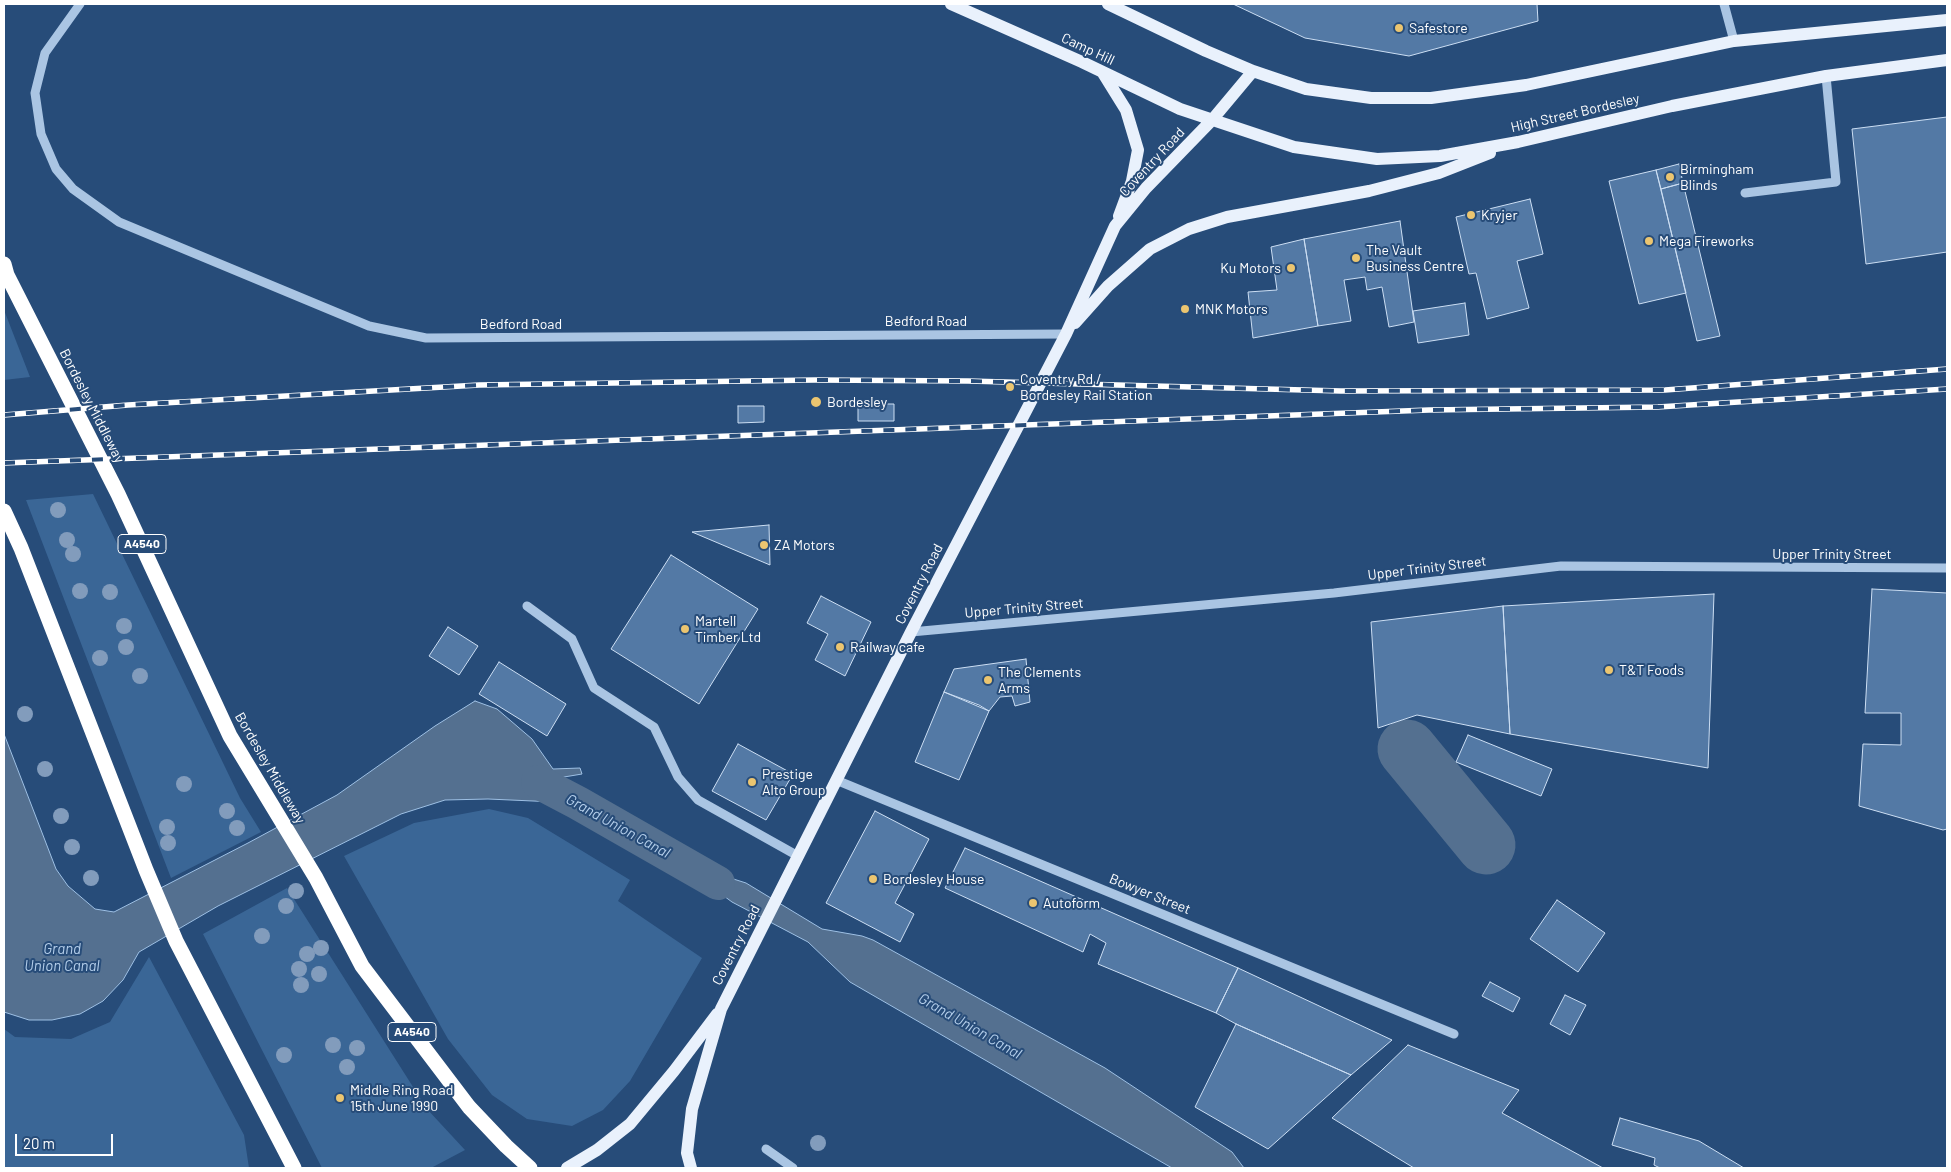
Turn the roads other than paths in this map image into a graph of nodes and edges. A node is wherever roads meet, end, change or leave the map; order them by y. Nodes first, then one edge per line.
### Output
1 (80, 4) edge
2 (951, 4) edge
3 (1108, 4) edge
4 (1724, 4) edge
5 (1947, 20) edge
6 (1734, 41) junction
7 (1947, 60) edge
8 (1253, 72) junction
9 (1103, 73) junction
10 (1826, 76) junction
11 (1212, 120) junction
12 (1518, 142) junction
13 (1745, 193) dead end
14 (1116, 226) junction
15 (4, 264) edge
16 (1066, 334) junction
17 (4, 511) edge
18 (1947, 568) edge
19 (527, 606) dead end
20 (911, 632) junction
21 (836, 780) junction
22 (798, 856) junction
23 (721, 1009) junction
24 (1454, 1034) dead end
25 (766, 1149) dead end
26 (294, 1168) edge
27 (530, 1168) edge
28 (567, 1168) edge
29 (691, 1168) edge
30 (793, 1168) edge

1 - 16 street, Bedford Road
2 - 9 main road, Camp Hill
3 - 8 main road
4 - 6 street
5 - 6 main road
6 - 8 main road
7 - 10 main road, High Street Bordesley
8 - 11 main road, Coventry Road
9 - 11 main road, Camp Hill
9 - 14 main road, Coventry Road
10 - 12 main road, High Street Bordesley
10 - 13 street
11 - 12 main road, High Street Bordesley
11 - 14 main road, Coventry Road
12 - 16 main road
14 - 16 main road, Coventry Road
15 - 27 highway, Bordesley Middleway / A4540
16 - 20 main road, Coventry Road
17 - 26 highway
18 - 20 street, Upper Trinity Street
19 - 22 street
20 - 21 main road, Coventry Road
21 - 22 main road, Coventry Road
21 - 24 street, Bowyer Street
22 - 23 main road, Coventry Road
23 - 28 main road, Coventry Road
23 - 29 main road, Coventry Road
25 - 30 street

